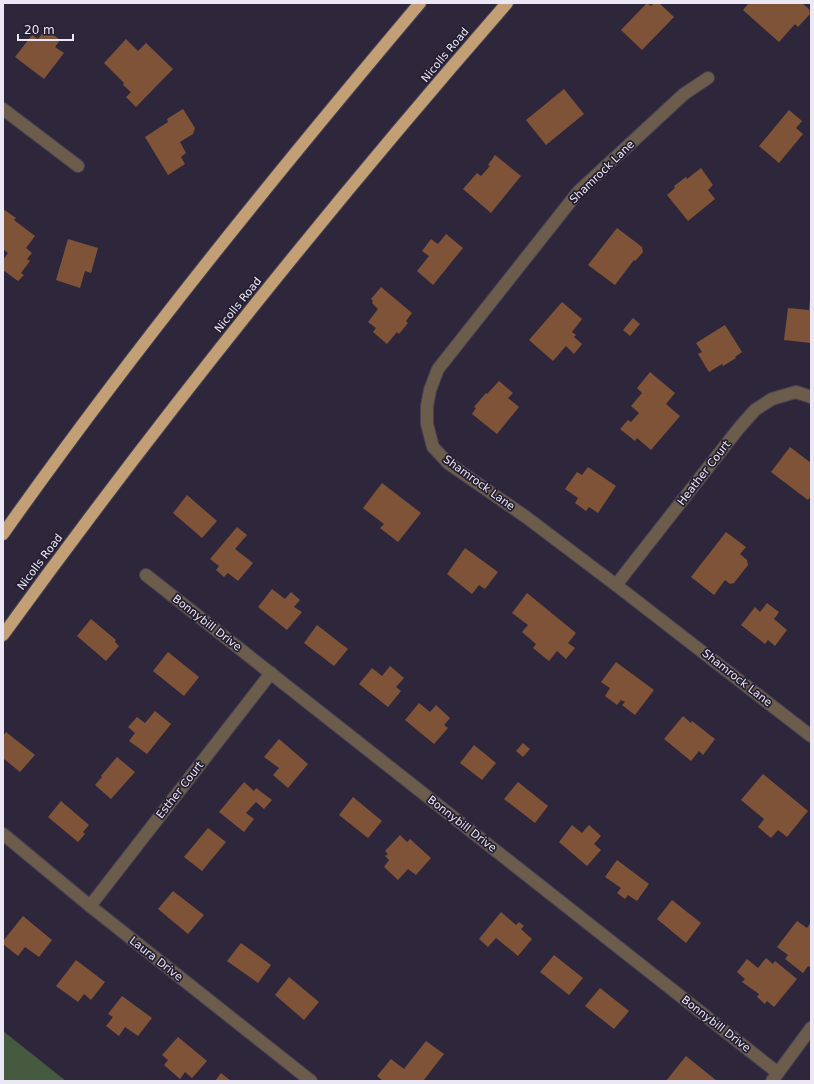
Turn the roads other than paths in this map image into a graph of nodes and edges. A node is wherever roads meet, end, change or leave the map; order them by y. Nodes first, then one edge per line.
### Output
1 (420, 3) edge
2 (507, 3) edge
3 (708, 78) dead end
4 (3, 109) edge
5 (78, 166) dead end
6 (811, 397) edge
7 (3, 534) edge
8 (146, 575) dead end
9 (616, 585) junction
10 (3, 635) edge
11 (271, 673) junction
12 (811, 736) edge
13 (3, 834) edge
14 (90, 906) junction
15 (811, 1028) edge
16 (775, 1077) edge
17 (311, 1081) edge

1 - 7 highway
2 - 10 highway, Nicolls Road
3 - 9 street, Shamrock Lane
4 - 5 street
6 - 9 street, Heather Court
8 - 11 street, Bonnybill Drive
9 - 12 street, Shamrock Lane
11 - 14 street, Esther Court
11 - 16 street, Bonnybill Drive
13 - 14 street, Laura Drive
14 - 17 street, Laura Drive
15 - 16 street

